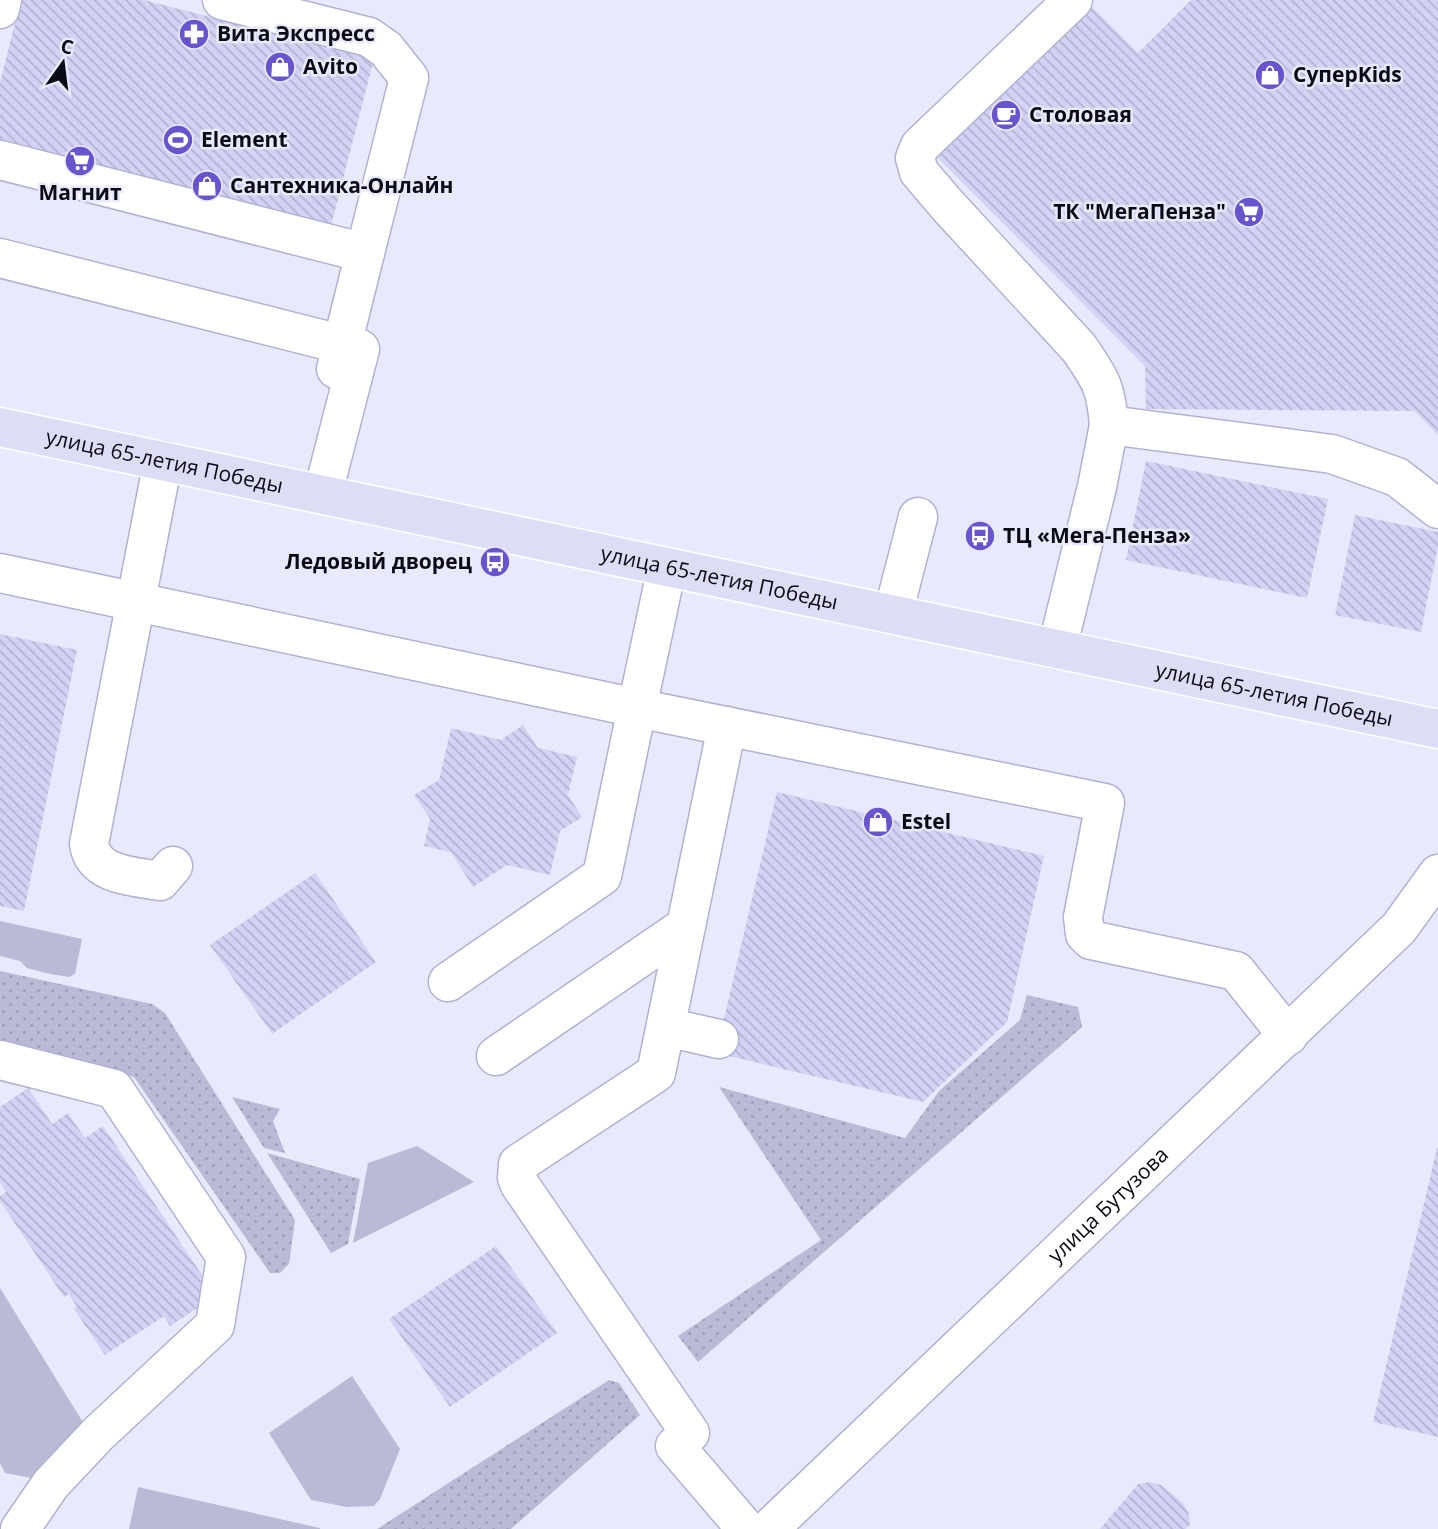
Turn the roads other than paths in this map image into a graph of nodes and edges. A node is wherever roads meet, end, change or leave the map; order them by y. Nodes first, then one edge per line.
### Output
1 (2, 0) edge
2 (222, 0) edge
3 (1073, 0) edge
4 (0, 9) edge
5 (12, 156) edge
6 (365, 253) junction
7 (0, 258) edge
8 (342, 344) junction
9 (1109, 425) junction
10 (0, 427) edge
11 (163, 461) junction
12 (314, 492) junction
13 (1438, 509) edge
14 (918, 517) dead end
15 (667, 567) junction
16 (0, 573) edge
17 (134, 601) junction
18 (893, 614) junction
19 (1056, 649) junction
20 (637, 708) junction
21 (727, 726) junction
22 (1438, 729) edge
23 (173, 866) dead end
24 (1438, 874) edge
25 (686, 926) junction
26 (448, 982) dead end
27 (666, 1027) junction
28 (1288, 1036) junction
29 (719, 1038) dead end
30 (496, 1056) dead end
31 (0, 1060) edge
32 (20, 1529) edge
33 (746, 1529) edge
34 (769, 1529) edge

1 - 4 street
2 - 6 street
3 - 9 street
5 - 6 street
6 - 8 street
7 - 8 street
8 - 12 street
9 - 13 street
9 - 19 street
10 - 11 main road, улица 65-летия Победы
11 - 12 main road, улица 65-летия Победы
11 - 17 street
12 - 15 main road, улица 65-летия Победы
14 - 18 street
15 - 18 main road, улица 65-летия Победы
15 - 20 street
16 - 17 street
17 - 20 street
17 - 23 street
18 - 19 main road, улица 65-летия Победы
19 - 22 main road, улица 65-летия Победы
20 - 21 street
20 - 26 street
21 - 25 street
21 - 28 street
24 - 28 street, улица Бутузова
25 - 27 street
25 - 30 street
27 - 29 street
27 - 33 street
28 - 34 street, улица Бутузова
31 - 32 street

